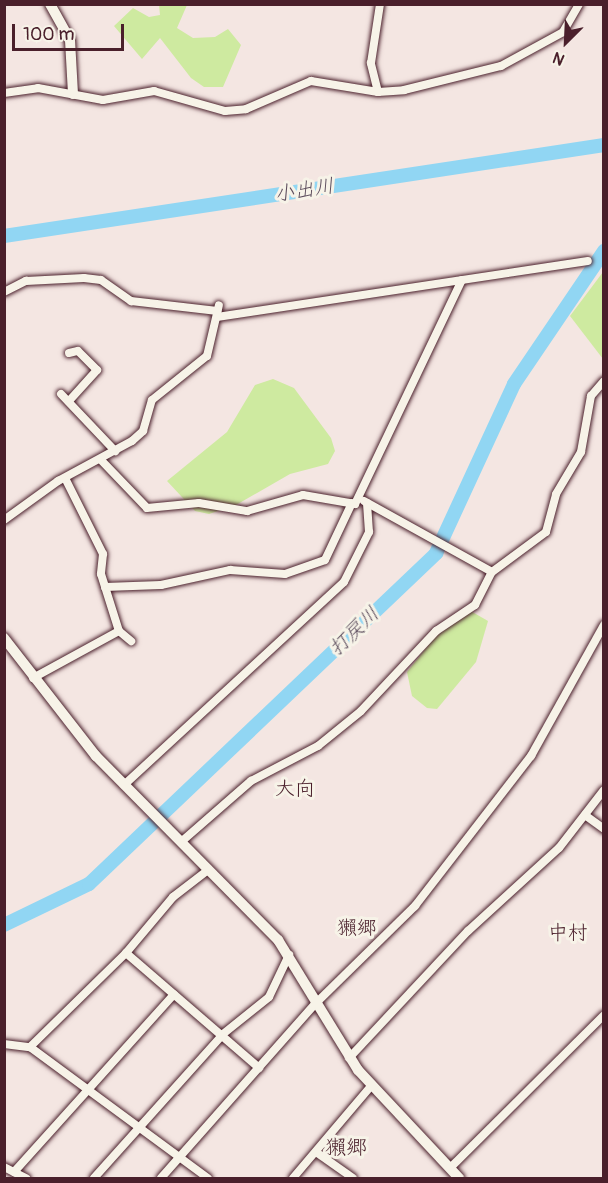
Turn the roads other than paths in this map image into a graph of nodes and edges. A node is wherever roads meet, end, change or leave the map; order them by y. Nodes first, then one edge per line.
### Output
1 (50, 4) edge
2 (380, 4) edge
3 (579, 4) edge
4 (378, 92) junction
5 (4, 93) edge
6 (73, 94) junction
7 (588, 261) dead end
8 (462, 280) junction
9 (4, 292) edge
10 (218, 311) junction
11 (69, 353) dead end
12 (603, 381) edge
13 (61, 393) dead end
14 (69, 402) junction
15 (115, 452) junction
16 (101, 460) junction
17 (65, 478) junction
18 (360, 501) junction
19 (4, 520) edge
20 (492, 572) junction
21 (105, 587) junction
22 (602, 630) edge
23 (119, 631) junction
24 (4, 638) edge
25 (131, 641) dead end
26 (33, 678) junction
27 (124, 785) junction
28 (603, 790) edge
29 (585, 814) junction
30 (603, 829) edge
31 (181, 842) junction
32 (208, 870) junction
33 (126, 953) junction
34 (289, 955) junction
35 (174, 994) junction
36 (316, 1002) junction
37 (603, 1015) edge
38 (223, 1034) junction
39 (4, 1044) edge
40 (30, 1047) junction
41 (349, 1058) junction
42 (259, 1068) junction
43 (371, 1086) junction
44 (88, 1090) junction
45 (140, 1127) junction
46 (316, 1152) junction
47 (180, 1156) junction
48 (4, 1167) edge
49 (450, 1168) junction
50 (14, 1172) junction
51 (26, 1179) edge
52 (93, 1179) edge
53 (161, 1179) edge
54 (208, 1179) edge
55 (292, 1179) edge
56 (353, 1179) edge
57 (459, 1179) edge

1 - 6 street
2 - 4 street
3 - 4 street
4 - 6 street
5 - 6 street
7 - 8 street
8 - 10 street
8 - 18 street
9 - 10 street
10 - 15 street
11 - 14 street
12 - 20 street
13 - 14 street
14 - 15 street
15 - 16 street
16 - 17 street
16 - 18 street
17 - 19 street
17 - 21 street
18 - 20 street
18 - 21 street
18 - 27 street
20 - 31 street
21 - 23 street
22 - 36 street
23 - 25 street
23 - 26 street
24 - 26 street
26 - 27 street
27 - 31 street
28 - 29 street
29 - 30 street
29 - 41 street
31 - 32 street
32 - 33 street
32 - 34 street
33 - 35 street
33 - 40 street
34 - 36 street
34 - 38 street
35 - 38 street
35 - 44 street
36 - 41 street
36 - 42 street
37 - 49 street
38 - 42 street
38 - 45 street
39 - 40 street
40 - 44 street
41 - 43 street
42 - 47 street
43 - 46 street
43 - 49 street
44 - 45 street
44 - 50 street
45 - 47 street
45 - 52 street
46 - 55 street
46 - 56 street
47 - 53 street
47 - 54 street
48 - 50 street
49 - 57 street
50 - 51 street

